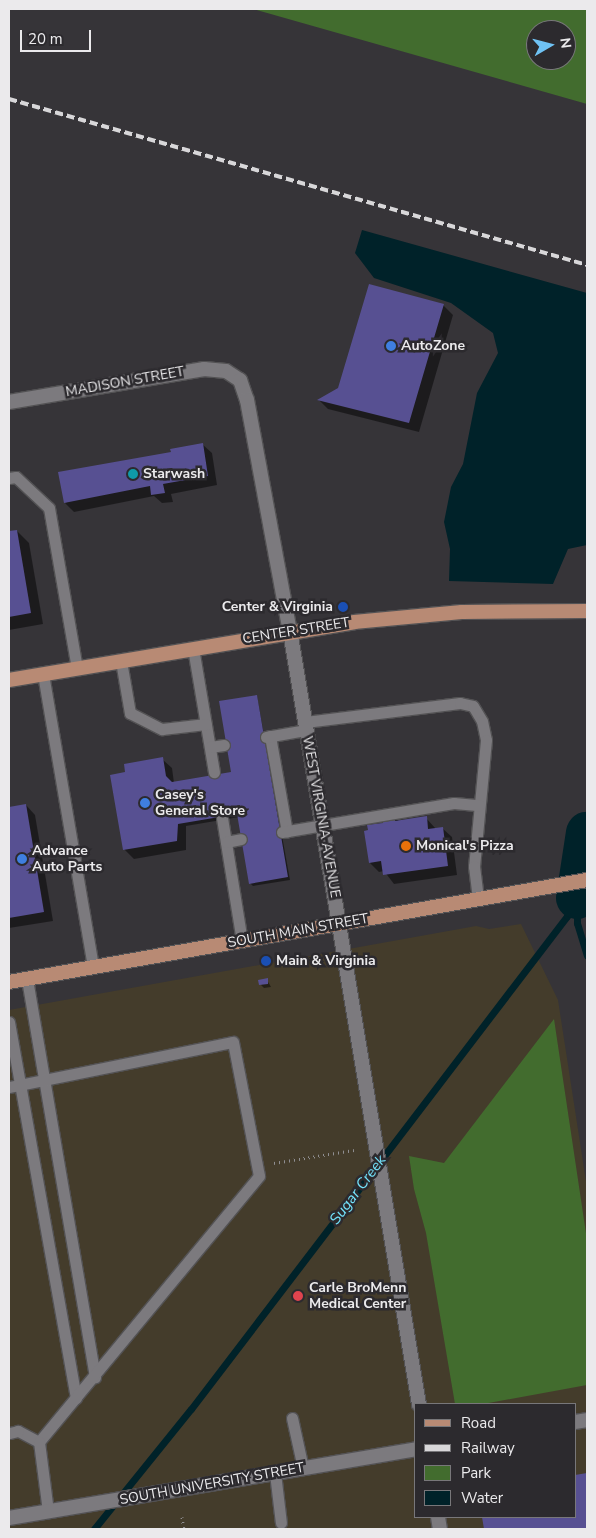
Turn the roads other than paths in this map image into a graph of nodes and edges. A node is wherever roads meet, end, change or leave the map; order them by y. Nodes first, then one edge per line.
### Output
1 (240, 380) joint
2 (9, 402) edge
3 (9, 478) edge
4 (587, 611) edge
5 (290, 631) junction
6 (193, 648) junction
7 (121, 661) junction
8 (77, 669) junction
9 (43, 674) junction
10 (9, 680) edge
11 (206, 724) junction
12 (306, 726) junction
13 (224, 745) dead end
14 (210, 748) junction
15 (214, 772) dead end
16 (479, 805) junction
17 (222, 818) dead end
18 (323, 826) junction
19 (241, 839) dead end
20 (226, 842) junction
21 (587, 880) edge
22 (485, 898) junction
23 (339, 924) junction
24 (242, 941) junction
25 (92, 967) junction
26 (27, 979) junction
27 (9, 982) edge
28 (9, 1022) edge
29 (45, 1080) junction
30 (14, 1086) edge
31 (95, 1377) junction
32 (76, 1398) junction
33 (419, 1403) edge
34 (292, 1418) dead end
35 (9, 1433) edge
36 (39, 1442) junction
37 (414, 1449) edge
38 (303, 1468) junction
39 (275, 1473) junction
40 (48, 1511) junction
41 (9, 1518) edge
42 (281, 1523) dead end

1 - 2 street, MADISON STREET
1 - 5 street, WEST VIRGINIA AVENUE
3 - 8 lane
4 - 5 main road, CENTER STREET
5 - 6 main road, CENTER STREET
5 - 12 street, WEST VIRGINIA AVENUE
6 - 7 main road, CENTER STREET
6 - 11 lane
7 - 8 main road, CENTER STREET
7 - 11 lane
8 - 9 main road, CENTER STREET
9 - 10 main road, CENTER STREET
9 - 25 lane
11 - 14 lane
12 - 16 lane
12 - 18 street, WEST VIRGINIA AVENUE
12 - 18 lane
13 - 14 lane
14 - 15 lane
16 - 18 lane
16 - 22 lane
17 - 20 lane
18 - 23 street, WEST VIRGINIA AVENUE
19 - 20 lane
20 - 24 lane
21 - 22 main road, SOUTH MAIN STREET
22 - 23 main road, SOUTH MAIN STREET
23 - 24 main road, SOUTH MAIN STREET
23 - 33 street, WEST VIRGINIA AVENUE
24 - 25 main road, SOUTH MAIN STREET
25 - 26 main road, SOUTH MAIN STREET
26 - 27 main road, SOUTH MAIN STREET
26 - 29 lane
28 - 30 lane
29 - 30 lane
29 - 31 lane
29 - 31 lane
30 - 32 lane
31 - 32 lane
32 - 36 lane
34 - 38 lane
35 - 36 lane
36 - 40 lane
37 - 38 street, SOUTH UNIVERSITY STREET
38 - 39 street, SOUTH UNIVERSITY STREET
39 - 40 street, SOUTH UNIVERSITY STREET
39 - 42 lane
40 - 41 street, SOUTH UNIVERSITY STREET

